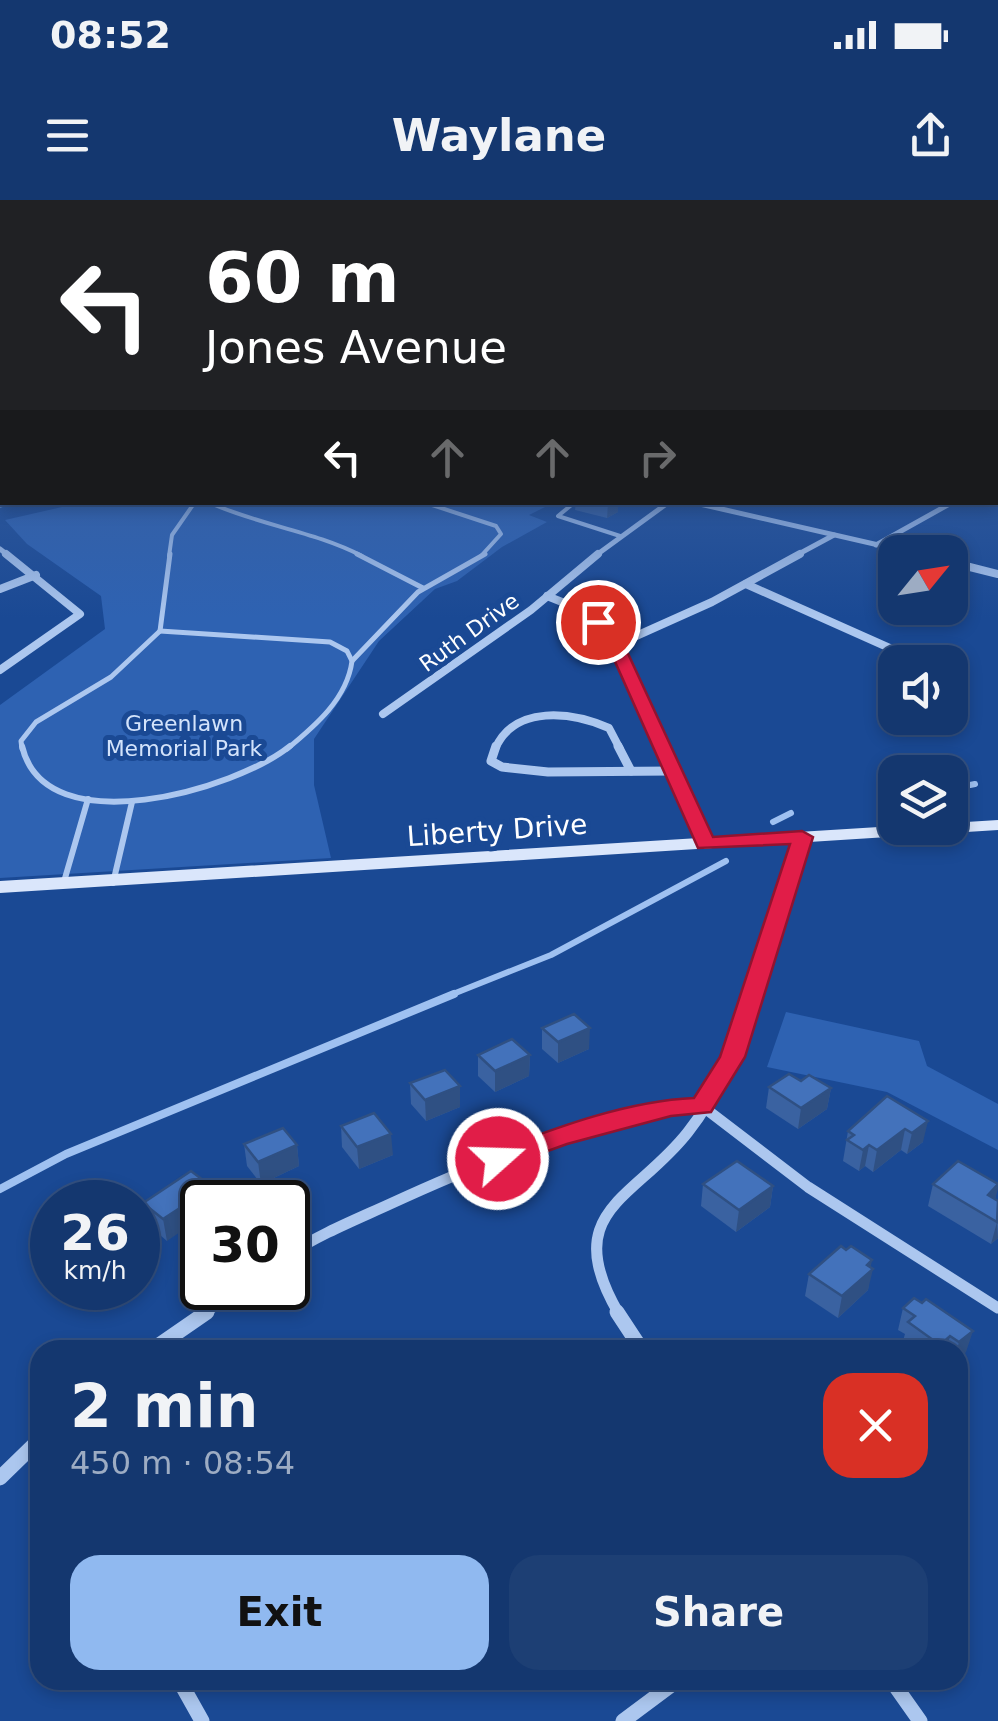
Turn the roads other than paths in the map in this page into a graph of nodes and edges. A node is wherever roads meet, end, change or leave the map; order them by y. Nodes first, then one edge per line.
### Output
1 (193, 505) edge
2 (214, 505) edge
3 (431, 505) edge
4 (571, 505) edge
5 (664, 505) edge
6 (710, 505) edge
7 (948, 505) edge
8 (616, 534) junction
9 (834, 535) junction
10 (876, 544) joint
11 (2, 552) edge
12 (968, 566) edge
13 (36, 574) junction
14 (998, 574) edge
15 (746, 584) junction
16 (423, 588) junction
17 (0, 589) edge
18 (547, 596) junction
19 (160, 630) junction
20 (616, 645) junction
21 (883, 645) edge
22 (352, 662) junction
23 (0, 670) edge
24 (383, 714) dead end
25 (632, 771) junction
26 (672, 771) junction
27 (88, 800) junction
28 (132, 802) junction
29 (998, 825) edge
30 (802, 837) junction
31 (706, 844) junction
32 (113, 883) junction
33 (62, 885) junction
34 (0, 886) edge
35 (702, 1106) junction
36 (310, 1241) edge
37 (998, 1308) edge
38 (209, 1310) edge
39 (166, 1340) edge
40 (636, 1340) edge
41 (30, 1448) edge
42 (0, 1478) edge
43 (185, 1690) edge
44 (665, 1690) edge
45 (898, 1690) edge
46 (202, 1721) edge
47 (624, 1721) edge
48 (920, 1721) edge

1 - 19 lane
2 - 16 lane
3 - 16 lane
4 - 8 lane
5 - 8 street, Ruth Drive
6 - 9 street
7 - 10 street
8 - 18 street, Ruth Drive
9 - 10 street
9 - 15 street
11 - 13 street
12 - 14 street
13 - 17 street
13 - 23 street
15 - 20 street
15 - 21 street
16 - 22 lane
18 - 20 street
18 - 24 street, Ruth Drive
19 - 22 lane
19 - 27 lane
20 - 26 street
22 - 28 lane
25 - 25 street
25 - 26 street
26 - 31 street
27 - 28 lane
27 - 33 lane
28 - 32 lane
29 - 30 main road, Liberty Drive
30 - 31 main road, Liberty Drive
30 - 35 street
31 - 32 main road, Liberty Drive
32 - 33 main road, Liberty Drive
33 - 34 main road, Liberty Drive
35 - 36 street
35 - 37 street
35 - 40 street
38 - 39 street
41 - 42 street
43 - 46 street
44 - 47 street
45 - 48 street

